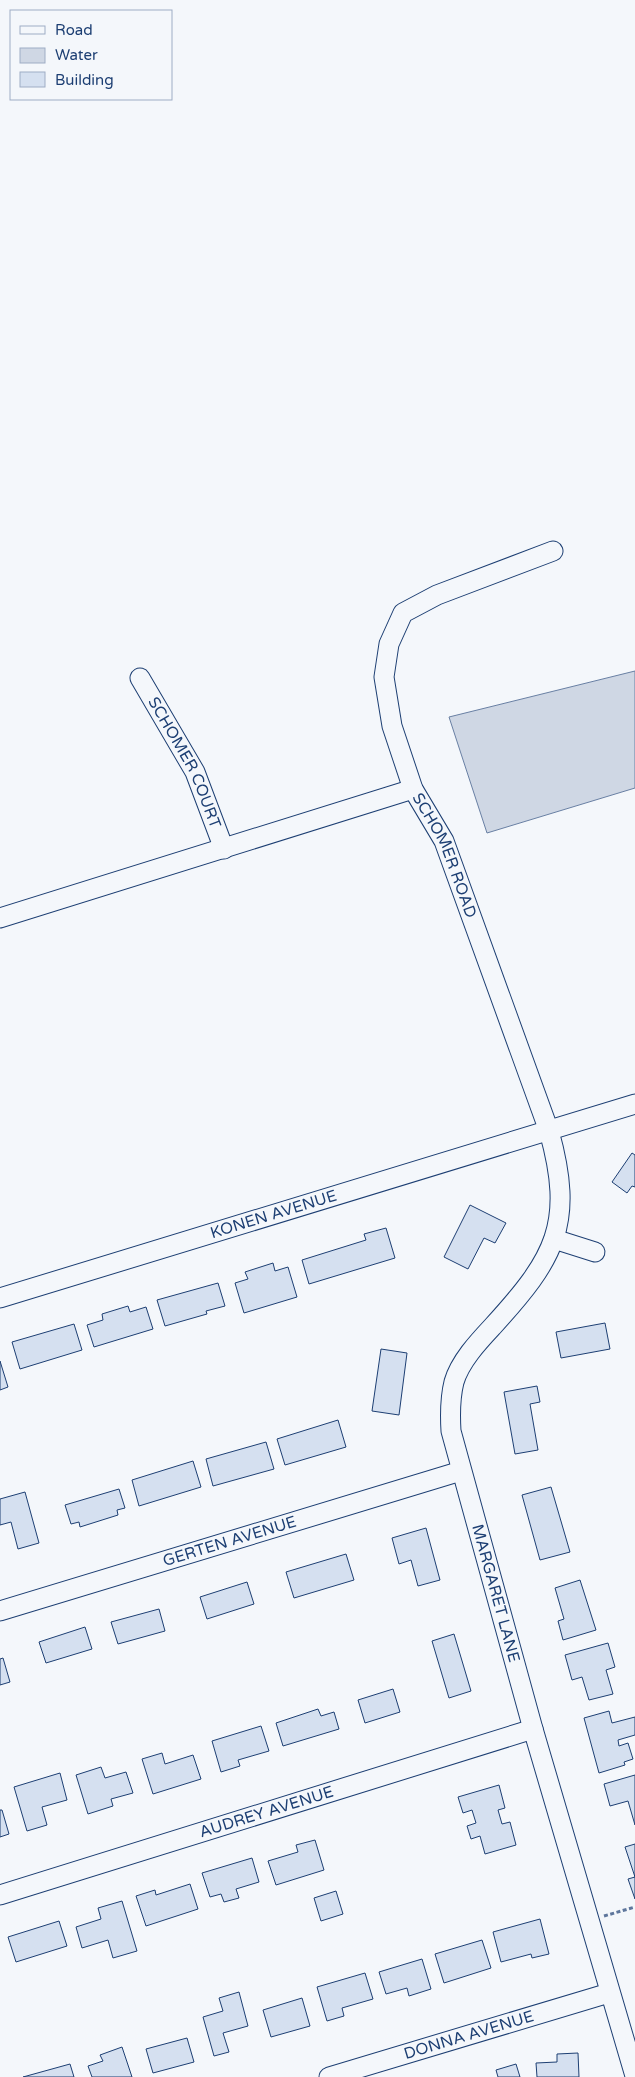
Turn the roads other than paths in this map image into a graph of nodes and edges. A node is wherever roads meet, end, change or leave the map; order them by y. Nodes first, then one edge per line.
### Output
1 (553, 551) dead end
2 (140, 678) dead end
3 (413, 789) junction
4 (224, 849) junction
5 (0, 918) edge
6 (635, 1104) edge
7 (549, 1131) junction
8 (554, 1239) junction
9 (595, 1252) dead end
10 (0, 1298) edge
11 (460, 1471) junction
12 (0, 1611) edge
13 (532, 1729) junction
14 (0, 1895) edge
15 (609, 1993) junction
16 (635, 2076) edge
17 (329, 2077) edge

1 - 3 street
2 - 4 street, SCHOMER COURT
3 - 4 street, SCHOMER ROAD
3 - 7 street, SCHOMER ROAD
4 - 5 street, SCHOMER ROAD
6 - 7 street
7 - 8 street, MARGARET LANE
7 - 10 street, KONEN AVENUE
8 - 9 street
8 - 11 street, MARGARET LANE
11 - 12 street, GERTEN AVENUE
11 - 13 street, MARGARET LANE
13 - 14 street, AUDREY AVENUE
13 - 15 street, MARGARET LANE
15 - 16 street, MARGARET LANE
15 - 17 street, DONNA AVENUE

